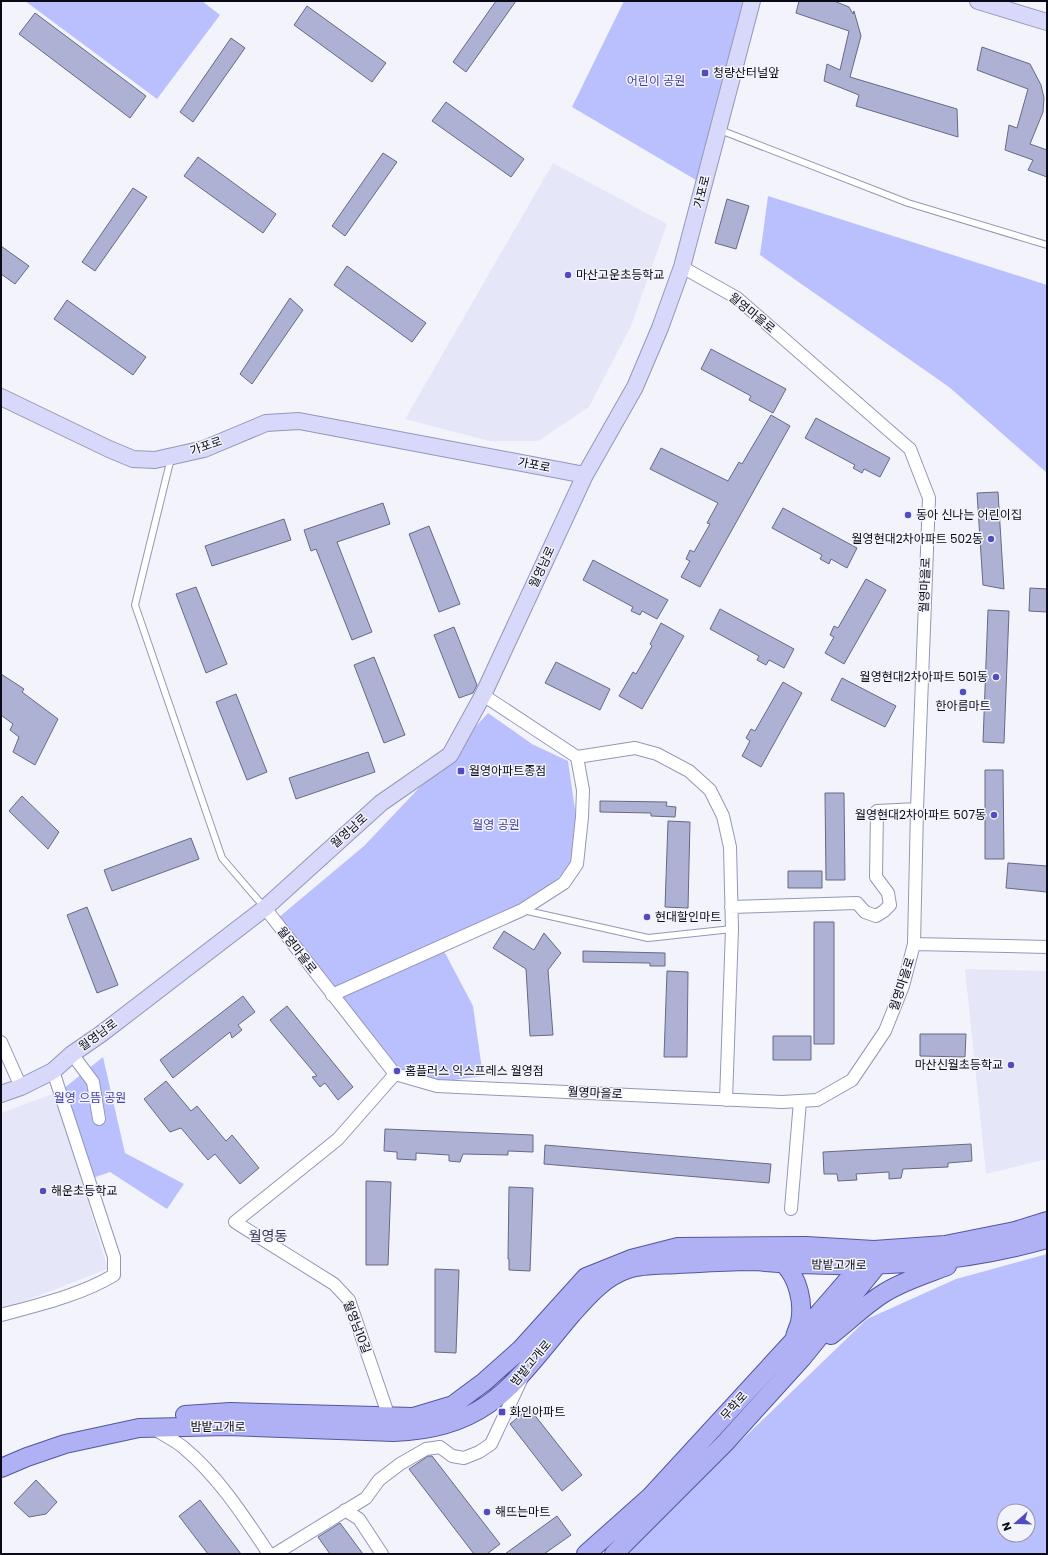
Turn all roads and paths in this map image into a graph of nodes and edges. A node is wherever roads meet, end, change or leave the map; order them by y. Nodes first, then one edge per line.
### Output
1 (752, 1) edge
2 (978, 1) edge
3 (1047, 22) edge
4 (718, 129) junction
5 (1047, 245) edge
6 (682, 267) junction
7 (1, 397) edge
8 (172, 456) junction
9 (586, 475) junction
10 (483, 696) junction
11 (577, 757) junction
12 (917, 809) junction
13 (731, 907) junction
14 (265, 908) junction
15 (522, 910) junction
16 (732, 929) junction
17 (914, 944) junction
18 (1047, 947) edge
19 (332, 995) junction
20 (1, 1042) edge
21 (72, 1054) junction
22 (53, 1071) junction
23 (395, 1074) junction
24 (21, 1087) junction
25 (1, 1094) edge
26 (726, 1100) junction
27 (800, 1101) junction
28 (99, 1119) dead end
29 (791, 1209) dead end
30 (1047, 1221) edge
31 (1047, 1238) edge
32 (973, 1256) junction
33 (871, 1260) junction
34 (784, 1264) junction
35 (1, 1315) edge
36 (793, 1342) junction
37 (802, 1358) junction
38 (525, 1373) junction
39 (390, 1417) junction
40 (152, 1428) junction
41 (2, 1466) edge
42 (345, 1510) junction
43 (269, 1554) edge
44 (275, 1554) edge
45 (382, 1554) edge
46 (586, 1554) edge
47 (614, 1554) edge

1 - 4 main road, 가포로
2 - 3 main road
4 - 5 lane
4 - 6 main road, 가포로
6 - 9 main road, 가포로
6 - 12 street, 월영마을로
7 - 8 main road, 가포로
8 - 9 main road, 가포로
8 - 14 lane
9 - 10 main road, 월영남로
10 - 11 street
10 - 14 main road, 월영남로
11 - 13 street
11 - 15 street
12 - 13 street
12 - 17 street, 월영마을로
13 - 16 street
14 - 19 street, 월영마을로
14 - 21 main road, 월영남로
15 - 16 lane
15 - 19 street
16 - 26 street
17 - 18 street, 월영마을로
17 - 27 street, 월영마을로
19 - 23 street, 월영마을로
20 - 24 street
21 - 22 main road, 월영남로
21 - 28 street
22 - 24 main road, 월영남로
22 - 35 street
23 - 26 street, 월영마을로
23 - 39 street, 월영남10길
24 - 25 main road, 월영남로
26 - 27 street, 월영마을로
27 - 29 street
30 - 33 main road, 밤밭고개로
31 - 32 main road, 밤밭고개로
32 - 33 main road, 밤밭고개로
32 - 37 main road
33 - 34 main road, 밤밭고개로
33 - 36 main road, 무학로
33 - 37 main road, 무학로
33 - 39 main road, 밤밭고개로
34 - 36 main road
34 - 38 main road, 밤밭고개로
36 - 46 main road, 무학로
37 - 47 main road, 무학로
38 - 40 main road, 밤밭고개로
38 - 42 street
39 - 41 main road, 밤밭고개로
40 - 41 main road, 밤밭고개로
40 - 43 street
42 - 44 street
42 - 45 street

